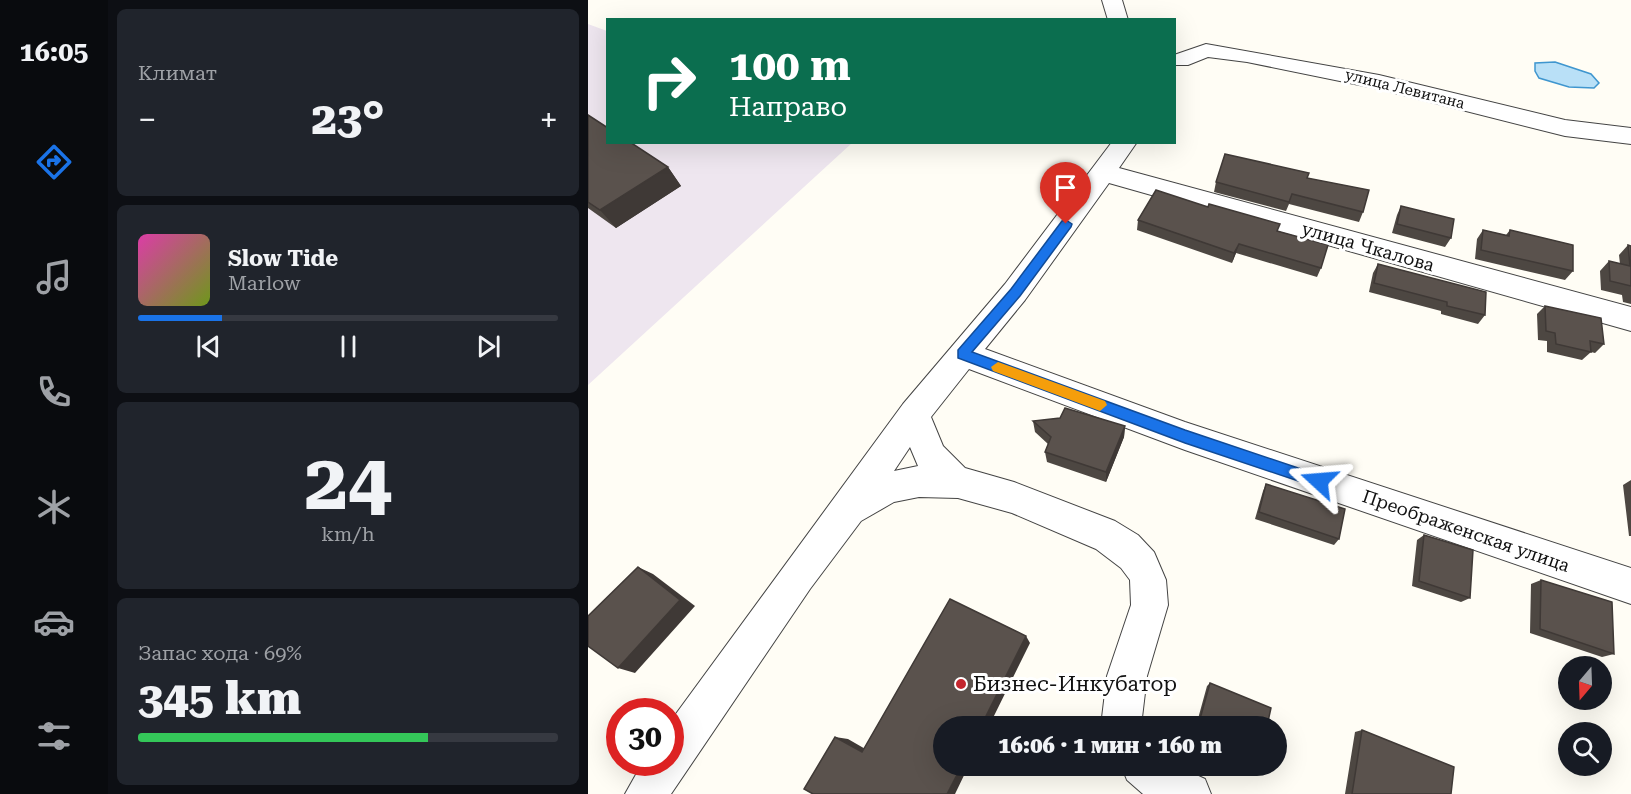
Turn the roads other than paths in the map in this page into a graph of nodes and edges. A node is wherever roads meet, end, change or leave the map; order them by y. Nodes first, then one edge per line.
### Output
1 (1112, 0) edge
2 (1117, 18) edge
3 (1176, 62) edge
4 (1631, 136) edge
5 (1124, 144) edge
6 (1105, 173) junction
7 (1631, 319) edge
8 (963, 354) junction
9 (914, 414) junction
10 (957, 483) junction
11 (847, 512) junction
12 (1631, 586) edge
13 (1122, 716) edge
14 (684, 738) edge
15 (658, 776) edge
16 (1155, 776) edge
17 (646, 794) edge
18 (1191, 794) edge

1 - 2 street
3 - 4 street, улица Левитана
5 - 6 street
6 - 7 street, улица Чкалова
6 - 8 street
8 - 9 street
8 - 12 street, Преображенская улица
9 - 10 street
9 - 11 street
10 - 11 street
10 - 13 street
11 - 14 street
15 - 17 street
16 - 18 street

